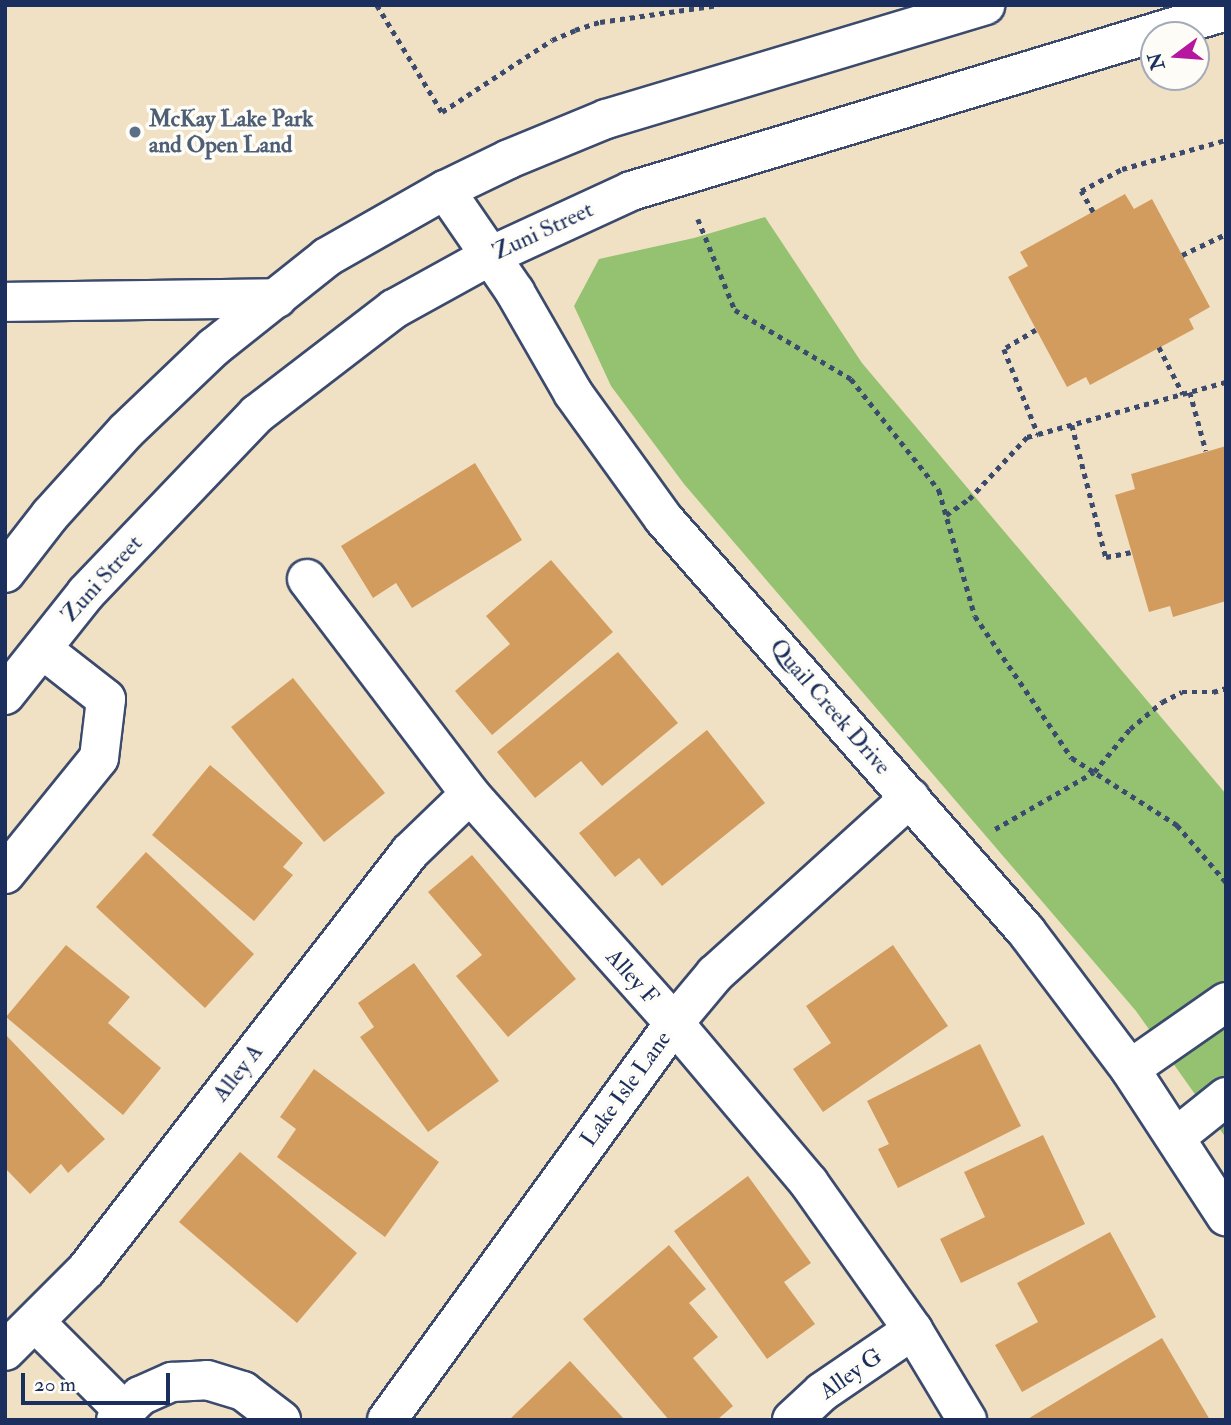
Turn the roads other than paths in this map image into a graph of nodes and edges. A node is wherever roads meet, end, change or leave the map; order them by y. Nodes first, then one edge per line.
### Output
1 (985, 5) edge
2 (1226, 11) edge
3 (445, 190) junction
4 (490, 256) junction
5 (277, 298) junction
6 (5, 302) edge
7 (5, 573) edge
8 (307, 579) dead end
9 (42, 649) junction
10 (5, 695) edge
11 (470, 794) junction
12 (910, 798) junction
13 (5, 874) edge
14 (1226, 1002) edge
15 (674, 1023) junction
16 (1130, 1069) junction
17 (1226, 1097) edge
18 (1176, 1137) junction
19 (1226, 1216) edge
20 (34, 1322) junction
21 (913, 1331) junction
22 (5, 1351) edge
23 (403, 1413) edge
24 (119, 1415) edge
25 (281, 1420) edge
26 (792, 1420) edge
27 (967, 1420) edge

1 - 3 street
2 - 4 street, Zuni Street
3 - 4 street, Quail Creek Drive
3 - 5 street
4 - 9 street, Zuni Street
4 - 12 street, Quail Creek Drive
5 - 6 street
5 - 7 street
8 - 11 street, Alley F
9 - 10 street, Zuni Street
9 - 13 street
11 - 15 street, Alley F
11 - 20 street, Alley A
12 - 15 street, Lake Isle Lane
12 - 16 street, Quail Creek Drive
14 - 16 street
15 - 21 street, Alley F
15 - 23 street, Lake Isle Lane
16 - 18 street, Quail Creek Drive
17 - 18 street
18 - 19 street, Quail Creek Drive
20 - 22 street, Alley A
20 - 24 street
21 - 26 street, Alley G
21 - 27 street, Alley F
24 - 25 street

